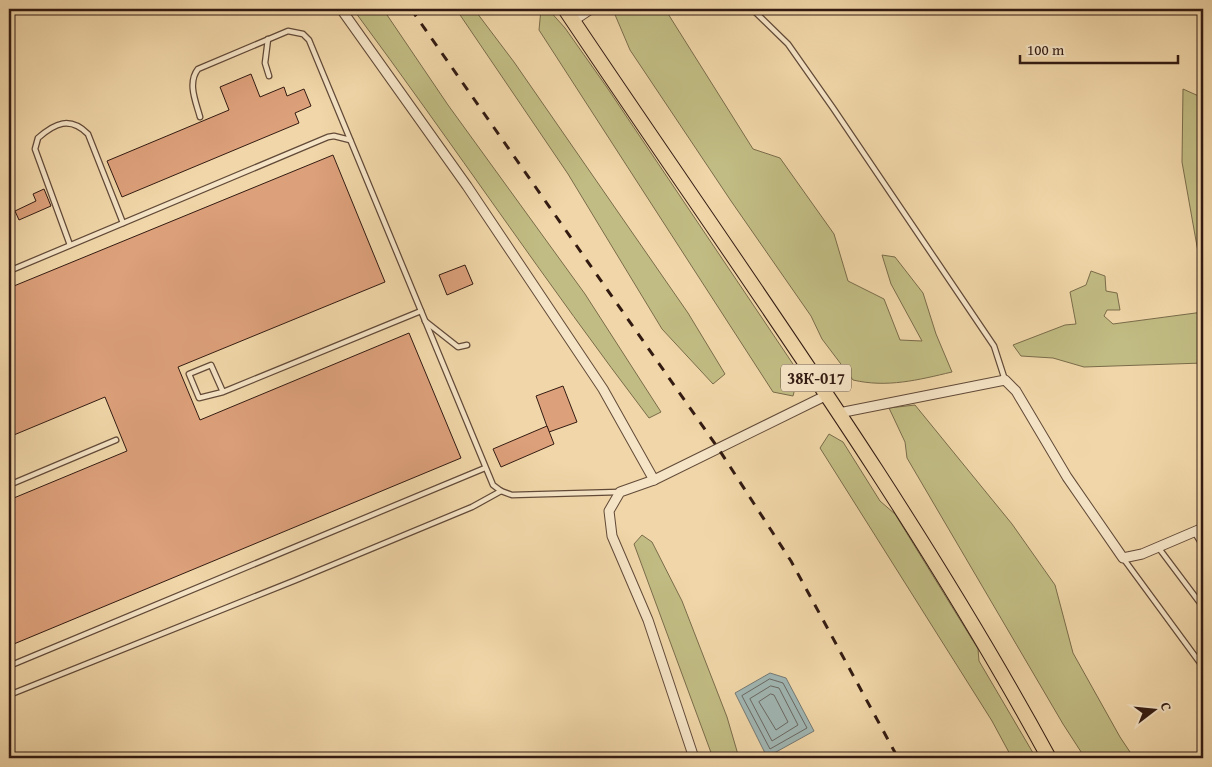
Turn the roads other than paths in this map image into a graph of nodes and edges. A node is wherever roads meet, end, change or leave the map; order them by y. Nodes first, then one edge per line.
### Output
1 (341, 9) edge
2 (565, 9) edge
3 (591, 9) edge
4 (752, 9) edge
5 (573, 21) junction
6 (268, 39) junction
7 (269, 76) dead end
8 (200, 117) dead end
9 (350, 140) junction
10 (123, 223) junction
11 (70, 245) junction
12 (9, 271) edge
13 (421, 311) junction
14 (425, 321) junction
15 (467, 345) dead end
16 (1005, 380) junction
17 (223, 392) junction
18 (827, 395) junction
19 (839, 413) junction
20 (116, 440) dead end
21 (485, 468) junction
22 (654, 480) junction
23 (9, 485) edge
24 (501, 491) junction
25 (620, 492) junction
26 (1199, 530) edge
27 (1203, 546) edge
28 (1158, 547) junction
29 (1124, 558) junction
30 (1203, 607) edge
31 (9, 666) edge
32 (1203, 667) edge
33 (9, 695) edge
34 (694, 758) edge
35 (1049, 758) edge

1 - 22 street
2 - 5 main road, 38К-017
3 - 5 street
4 - 16 lane
5 - 18 main road, 38К-017
6 - 7 lane
6 - 8 lane
6 - 9 lane
9 - 10 lane
9 - 13 lane
10 - 11 lane
10 - 11 lane
11 - 12 lane
13 - 14 lane
13 - 17 lane
14 - 15 lane
14 - 21 lane
16 - 19 street
16 - 29 street
17 - 17 lane
18 - 19 main road, 38К-017
18 - 22 street
19 - 35 main road, 38К-017
20 - 23 lane
21 - 24 lane
21 - 31 lane
22 - 25 street
24 - 25 lane
24 - 33 lane
25 - 34 street
26 - 27 lane
26 - 28 street
28 - 29 street
28 - 30 lane
29 - 32 lane

